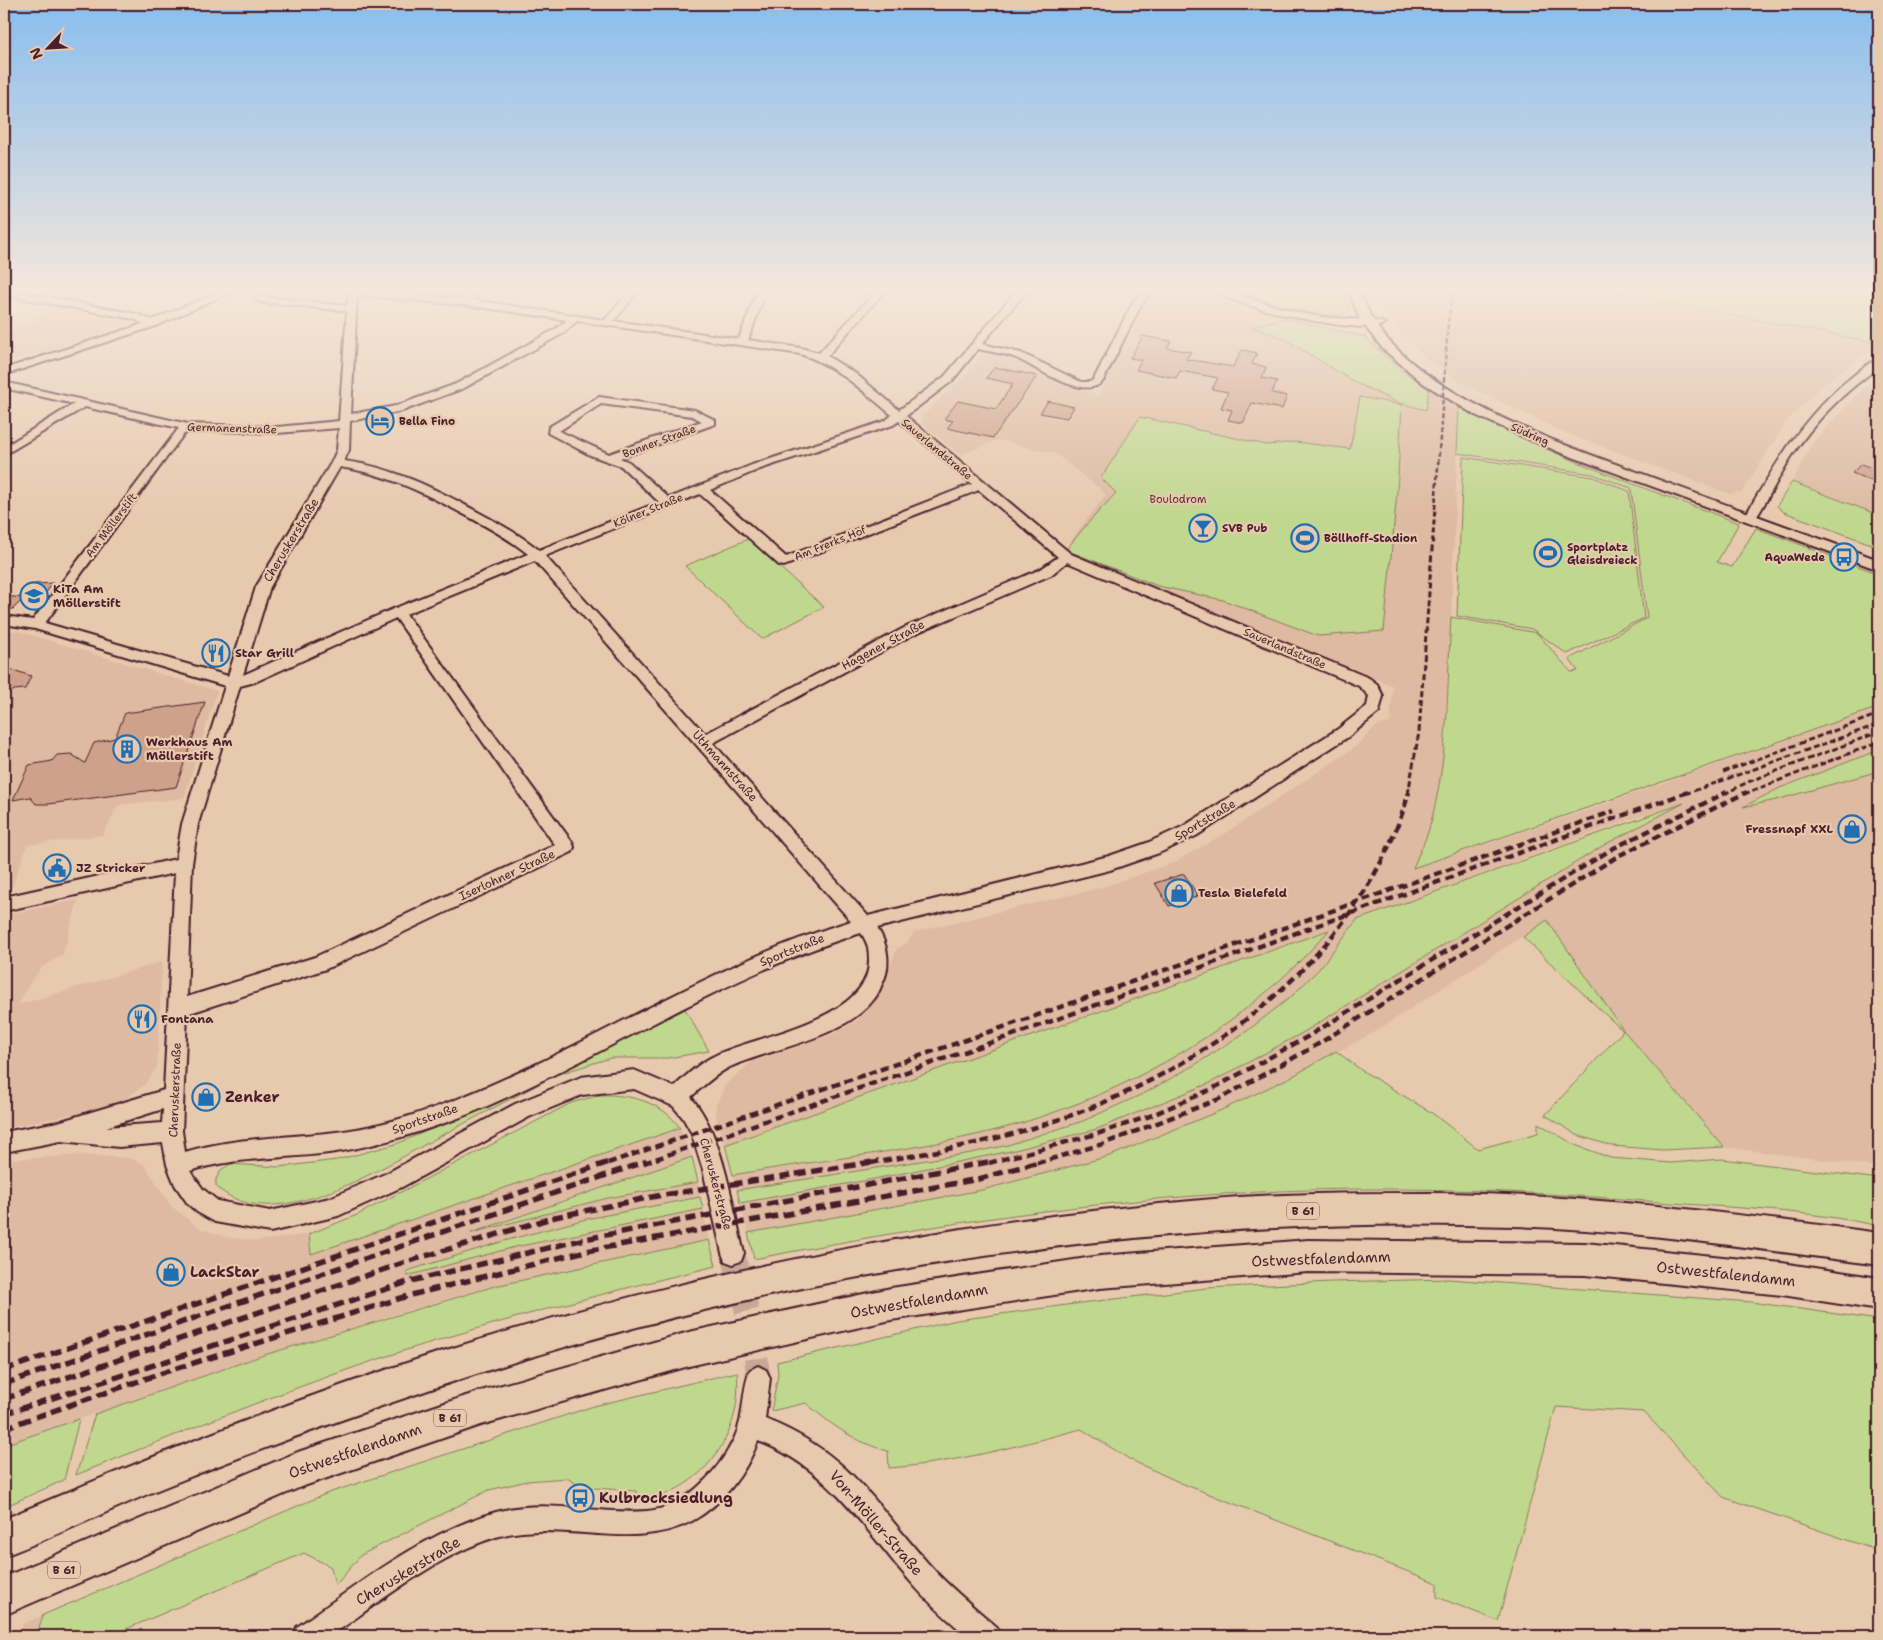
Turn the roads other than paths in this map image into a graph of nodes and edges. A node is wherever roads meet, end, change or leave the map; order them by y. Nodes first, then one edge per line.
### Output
1 (25, 366) edge
2 (348, 366) edge
3 (498, 366) edge
4 (834, 366) edge
5 (960, 366) edge
6 (1039, 366) edge
7 (1106, 366) edge
8 (1409, 366) edge
9 (1875, 366) edge
10 (4, 372) edge
11 (4, 385) edge
12 (82, 404) junction
13 (898, 416) junction
14 (345, 421) junction
15 (188, 427) junction
16 (4, 452) edge
17 (610, 458) junction
18 (337, 463) junction
19 (980, 485) junction
20 (702, 489) junction
21 (667, 503) junction
22 (1753, 514) junction
23 (1879, 554) edge
24 (536, 555) junction
25 (1066, 557) junction
26 (1879, 565) edge
27 (398, 612) junction
28 (4, 620) edge
29 (36, 625) junction
30 (234, 682) junction
31 (1372, 688) joint
32 (703, 742) junction
33 (184, 864) junction
34 (4, 904) edge
35 (865, 924) junction
36 (179, 1008) junction
37 (174, 1096) junction
38 (678, 1096) junction
39 (172, 1131) junction
40 (58, 1132) junction
41 (4, 1142) edge
42 (177, 1165) junction
43 (1879, 1249) edge
44 (733, 1253) tunnel mouth
45 (1879, 1294) edge
46 (758, 1378) tunnel mouth
47 (752, 1426) junction
48 (4, 1538) edge
49 (4, 1596) edge
50 (306, 1636) edge
51 (988, 1636) edge

1 - 10 street
2 - 14 street, Cheruskerstraße
3 - 14 street, Germanenstraße
4 - 13 street, Sauerlandstraße
5 - 13 street, Kölner Straße
6 - 7 street
8 - 22 main road, Südring
9 - 22 street
11 - 12 street, Germanenstraße
12 - 15 street, Germanenstraße
12 - 16 street
13 - 19 street, Sauerlandstraße
13 - 20 street, Kölner Straße
14 - 15 street, Germanenstraße
14 - 18 street, Cheruskerstraße
15 - 29 street, Am Möllerstift
17 - 17 street, Bonner Straße
17 - 21 street, Bonner Straße
18 - 24 street, Uthmannstraße
18 - 30 street, Cheruskerstraße
19 - 20 street, Am Frerks Hof
19 - 25 street, Sauerlandstraße
20 - 21 street, Kölner Straße
21 - 24 street, Kölner Straße
22 - 23 main road, Südring
22 - 26 main road, Südring
24 - 27 street, Kölner Straße
24 - 32 street, Uthmannstraße
25 - 31 street, Sauerlandstraße
25 - 32 street, Hagener Straße
27 - 30 street, Kölner Straße
27 - 36 street, Iserlohner Straße
28 - 29 street
29 - 30 street
30 - 33 street, Cheruskerstraße
31 - 35 street, Sportstraße
32 - 35 street, Uthmannstraße
33 - 34 street
33 - 36 street, Cheruskerstraße
35 - 38 street, Uthmannstraße
35 - 42 street, Sportstraße
36 - 37 street, Cheruskerstraße
37 - 39 street, Cheruskerstraße
37 - 40 street
38 - 42 street, Cheruskerstraße
38 - 44 street, Cheruskerstraße
39 - 40 street
39 - 42 street, Cheruskerstraße
40 - 41 street
43 - 48 highway, B 61
45 - 49 highway, Ostwestfalendamm / B 61
46 - 47 street, Cheruskerstraße
47 - 50 street, Cheruskerstraße
47 - 51 street, Von-Möller-Straße

